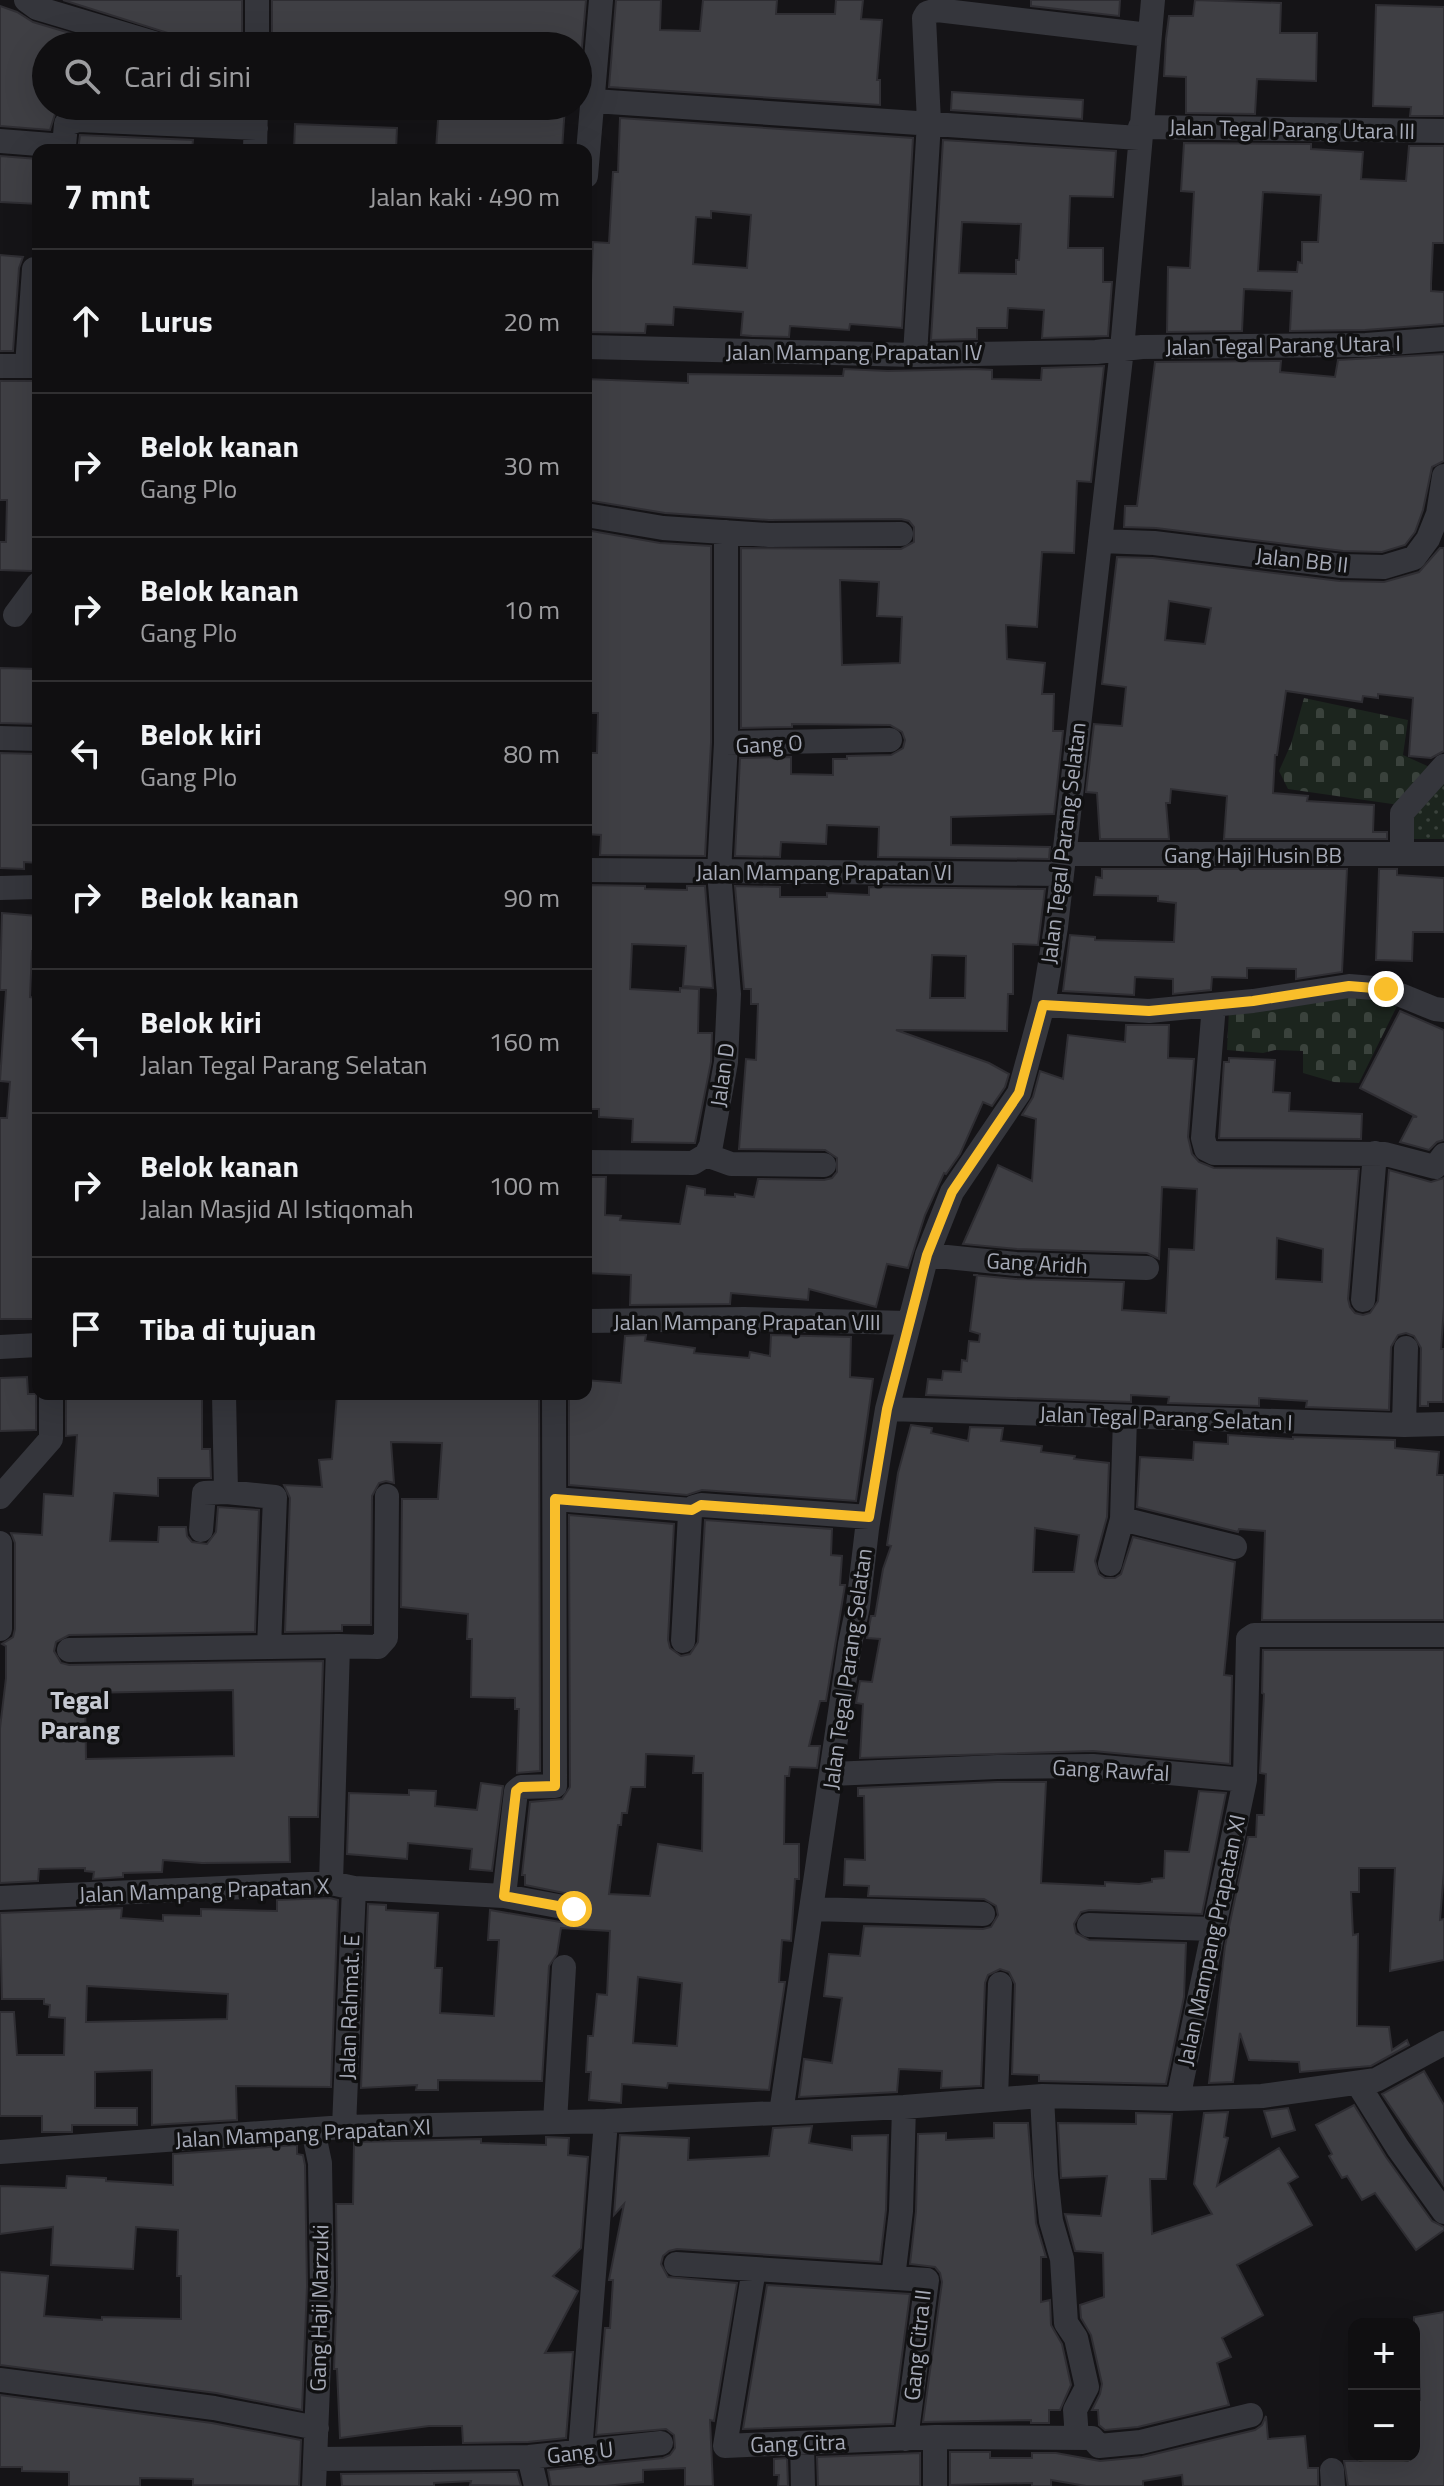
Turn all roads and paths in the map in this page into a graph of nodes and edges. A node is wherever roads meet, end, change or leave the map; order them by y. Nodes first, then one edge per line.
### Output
1 (26, 0) edge
2 (257, 0) edge
3 (601, 0) edge
4 (1153, 0) edge
5 (117, 32) edge
6 (257, 32) edge
7 (1149, 35) junction
8 (594, 101) junction
9 (78, 120) edge
10 (78, 120) edge
11 (592, 120) edge
12 (592, 120) edge
13 (929, 122) junction
14 (256, 128) edge
15 (1444, 131) edge
16 (1139, 132) junction
17 (0, 141) edge
18 (38, 144) edge
19 (64, 144) edge
20 (589, 144) edge
21 (1444, 339) edge
22 (592, 347) edge
23 (1122, 349) junction
24 (915, 355) junction
25 (0, 366) edge
26 (32, 366) edge
27 (1444, 476) edge
28 (592, 516) edge
29 (726, 532) junction
30 (901, 534) dead end
31 (1436, 539) edge
32 (1100, 541) junction
33 (32, 592) edge
34 (15, 615) dead end
35 (0, 738) edge
36 (32, 739) edge
37 (890, 740) dead end
38 (726, 743) junction
39 (1444, 766) edge
40 (1402, 854) junction
41 (1444, 854) edge
42 (1062, 864) junction
43 (592, 870) edge
44 (719, 872) junction
45 (32, 887) edge
46 (0, 888) edge
47 (1043, 1005) junction
48 (1214, 1005) junction
49 (1444, 1010) edge
50 (1375, 1153) junction
51 (706, 1155) junction
52 (1444, 1155) edge
53 (592, 1162) edge
54 (824, 1165) dead end
55 (927, 1255) junction
56 (1147, 1268) dead end
57 (1363, 1300) dead end
58 (592, 1321) edge
59 (908, 1323) junction
60 (32, 1345) edge
61 (0, 1347) edge
62 (1406, 1348) dead end
63 (51, 1400) edge
64 (224, 1400) edge
65 (554, 1400) edge
66 (887, 1409) junction
67 (1125, 1417) junction
68 (1444, 1424) edge
69 (1404, 1425) junction
70 (226, 1492) junction
71 (387, 1496) dead end
72 (0, 1497) edge
73 (555, 1499) junction
74 (692, 1510) junction
75 (869, 1517) junction
76 (1122, 1519) junction
77 (201, 1530) dead end
78 (0, 1543) edge
79 (1235, 1547) dead end
80 (1110, 1564) dead end
81 (0, 1629) edge
82 (1444, 1635) edge
83 (683, 1641) dead end
84 (338, 1646) junction
85 (269, 1647) junction
86 (69, 1650) dead end
87 (831, 1774) junction
88 (1245, 1780) junction
89 (343, 1885) junction
90 (504, 1896) junction
91 (0, 1898) edge
92 (574, 1909) dead end
93 (812, 1909) junction
94 (983, 1914) dead end
95 (1089, 1925) dead end
96 (1213, 1929) junction
97 (564, 1967) dead end
98 (1000, 1984) dead end
99 (1444, 2043) edge
100 (1358, 2084) junction
101 (1042, 2096) junction
102 (996, 2098) junction
103 (1178, 2099) junction
104 (904, 2107) junction
105 (781, 2113) junction
106 (606, 2121) junction
107 (555, 2122) junction
108 (344, 2127) junction
109 (313, 2130) junction
110 (0, 2152) edge
111 (1444, 2212) edge
112 (676, 2264) dead end
113 (754, 2269) junction
114 (893, 2278) junction
115 (0, 2380) edge
116 (1251, 2415) dead end
117 (317, 2428) junction
118 (935, 2437) junction
119 (1077, 2438) junction
120 (906, 2439) junction
121 (661, 2443) dead end
122 (802, 2443) junction
123 (580, 2452) junction
124 (529, 2457) junction
125 (317, 2459) junction
126 (314, 2486) edge
127 (536, 2486) edge
128 (803, 2486) edge
129 (935, 2486) edge

1 - 5 street
2 - 6 street
3 - 8 street
4 - 7 street, Jalan Tegal Parang Selatan
7 - 13 street
7 - 16 street, Jalan Tegal Parang Selatan
8 - 11 street
8 - 13 street, Jalan Tegal Parang Utara III
9 - 14 street
10 - 19 street
12 - 20 street
13 - 16 street, Jalan Tegal Parang Utara III
13 - 24 street
15 - 16 street, Jalan Tegal Parang Utara III
16 - 23 street, Jalan Tegal Parang Selatan
17 - 18 street
21 - 23 street, Jalan Tegal Parang Utara I
22 - 24 street, Jalan Mampang Prapatan IV
23 - 24 street, Jalan Mampang Prapatan IV
23 - 32 street, Jalan Tegal Parang Selatan
25 - 26 street
27 - 31 street, Jalan BB II
28 - 29 street
29 - 30 street
29 - 38 street
31 - 32 street, Jalan BB II
32 - 42 street, Jalan Tegal Parang Selatan
33 - 34 street
35 - 36 street
37 - 38 street, Gang O
38 - 44 street, Gang O
39 - 40 street
40 - 41 street, Gang Haji Husin BB
40 - 42 street, Gang Haji Husin BB
42 - 44 street, Jalan Mampang Prapatan VI
42 - 47 street, Jalan Tegal Parang Selatan
43 - 44 street, Jalan Mampang Prapatan VI
44 - 51 street, Jalan D
45 - 46 street
47 - 48 street
47 - 55 street, Jalan Tegal Parang Selatan
48 - 49 street
48 - 50 street
50 - 52 street
50 - 57 street
51 - 53 street
51 - 54 street
55 - 56 street, Gang Aridh
55 - 59 street, Jalan Tegal Parang Selatan
58 - 59 street, Jalan Mampang Prapatan VIII
59 - 66 street, Jalan Tegal Parang Selatan
60 - 61 street
62 - 69 street
63 - 72 street
64 - 70 street
65 - 73 street
66 - 67 street, Jalan Tegal Parang Selatan I
66 - 75 street, Jalan Tegal Parang Selatan
67 - 69 street, Jalan Tegal Parang Selatan I
67 - 76 street
68 - 69 street, Jalan Tegal Parang Selatan I
70 - 77 street
70 - 85 street
71 - 84 street
73 - 74 street
73 - 90 street
74 - 75 street
74 - 83 street
75 - 87 street, Jalan Tegal Parang Selatan
76 - 79 street
76 - 80 street
78 - 81 street
82 - 88 street
84 - 85 street
84 - 89 street, Jalan Rahmat. E
85 - 86 street
87 - 88 street, Gang Rawfal
87 - 93 street, Jalan Tegal Parang Selatan
88 - 96 street, Jalan Mampang Prapatan XI
89 - 90 street, Jalan Mampang Prapatan X
89 - 91 street, Jalan Mampang Prapatan X
89 - 108 street, Jalan Rahmat. E
90 - 92 street, Jalan Mampang Prapatan X
93 - 94 street
93 - 105 street, Jalan Tegal Parang Selatan
95 - 96 street
96 - 103 street, Jalan Mampang Prapatan XI
97 - 107 street
98 - 102 street
99 - 100 street, Jalan Mampang Prapatan XI
100 - 103 street, Jalan Mampang Prapatan XI
100 - 111 street
101 - 102 street, Jalan Mampang Prapatan XI
101 - 103 street, Jalan Mampang Prapatan XI
101 - 119 street
102 - 104 street, Jalan Mampang Prapatan XI
104 - 105 street, Jalan Mampang Prapatan XI
104 - 114 street
105 - 106 street, Jalan Mampang Prapatan XI
106 - 107 street, Jalan Mampang Prapatan XI
106 - 123 street
107 - 108 street, Jalan Mampang Prapatan XI
108 - 109 street, Jalan Mampang Prapatan XI
109 - 110 street, Jalan Mampang Prapatan XI
109 - 117 street, Gang Haji Marzuki
112 - 113 street, Gang Citra II
113 - 114 street, Gang Citra II
113 - 122 street, Gang Citra
114 - 120 street, Gang Citra II
115 - 117 street
116 - 119 street
117 - 125 street, Gang Haji Marzuki
118 - 119 street
118 - 120 street
118 - 129 street
120 - 122 street, Gang Citra
121 - 123 street, Gang U
122 - 128 street
123 - 124 street, Gang U
124 - 125 street
124 - 127 street, Gang U
125 - 126 street, Gang Haji Marzuki

